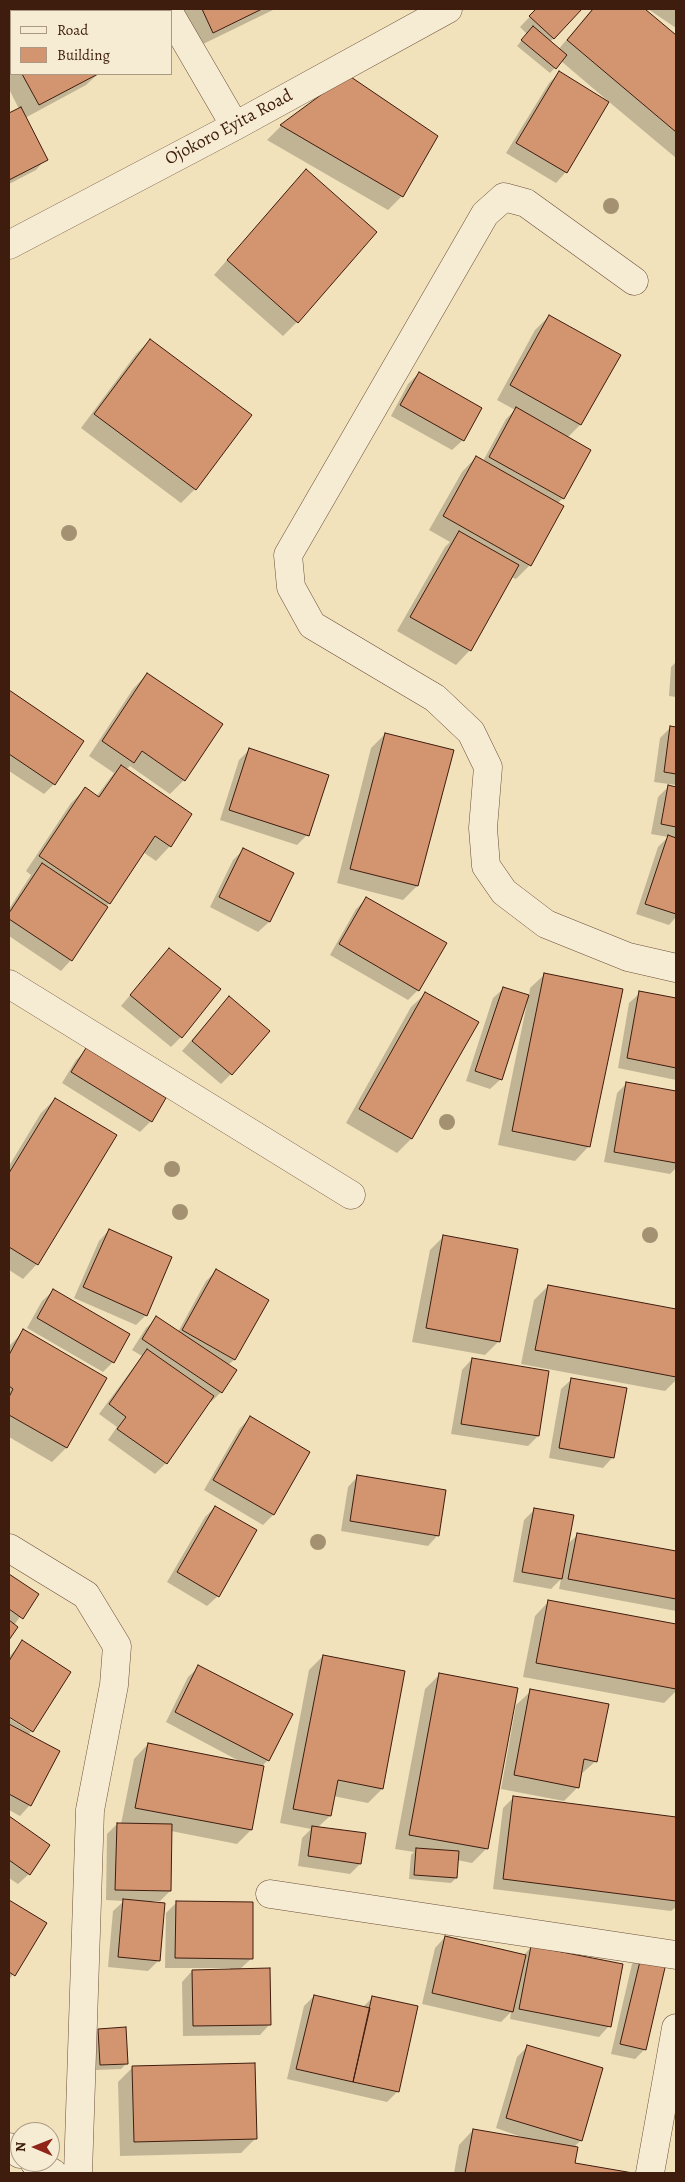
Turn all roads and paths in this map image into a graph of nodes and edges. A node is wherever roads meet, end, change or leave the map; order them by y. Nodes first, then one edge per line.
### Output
1 (448, 9) edge
2 (172, 18) edge
3 (236, 126) junction
4 (9, 245) edge
5 (634, 281) dead end
6 (676, 968) edge
7 (9, 984) edge
8 (351, 1195) dead end
9 (9, 1548) edge
10 (270, 1894) dead end
11 (676, 1955) edge
12 (676, 2028) edge
13 (78, 2173) edge
14 (650, 2173) edge

1 - 3 street, Ojokoro Eyita Road
2 - 3 street
3 - 4 street, Ojokoro Eyita Road
5 - 6 street
7 - 8 street
9 - 13 street
10 - 11 street
12 - 14 street

